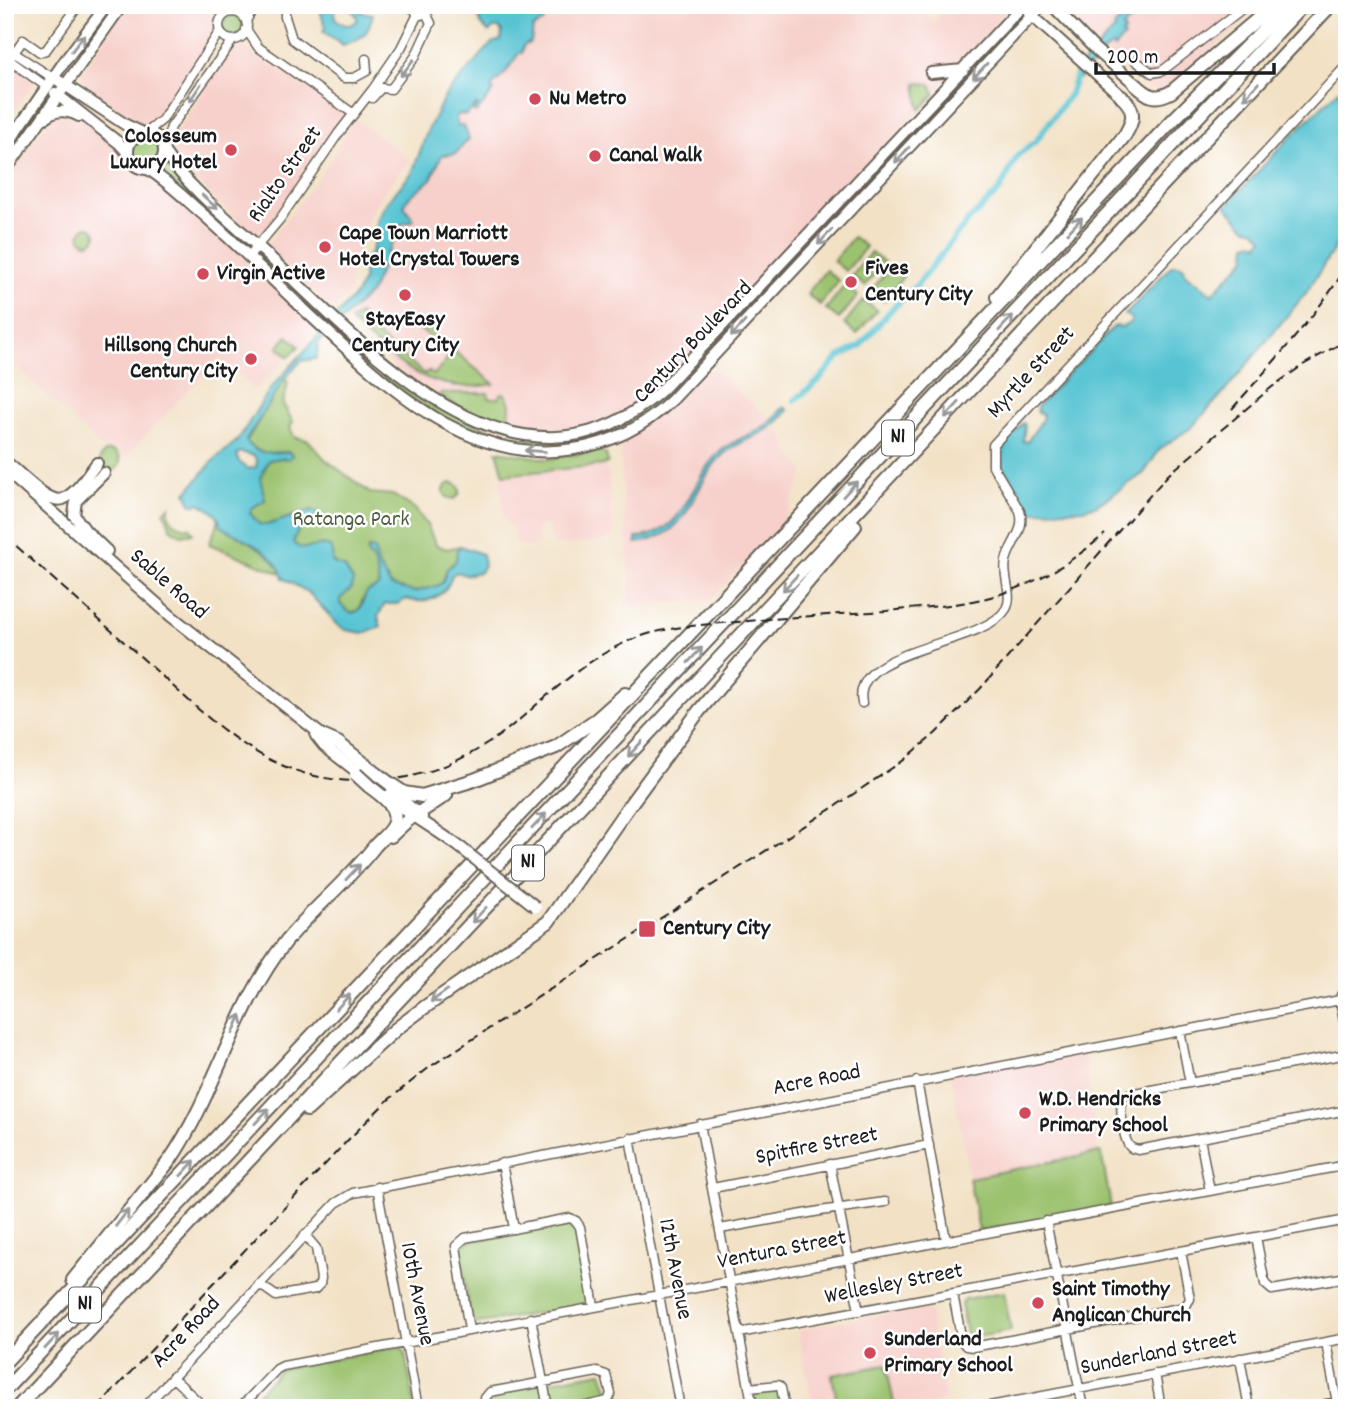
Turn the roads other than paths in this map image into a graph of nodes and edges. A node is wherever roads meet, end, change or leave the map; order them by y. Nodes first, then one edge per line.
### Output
1 (79, 5) edge
2 (107, 5) edge
3 (122, 5) edge
4 (243, 5) edge
5 (255, 5) edge
6 (285, 5) edge
7 (405, 5) edge
8 (1042, 5) edge
9 (1052, 5) edge
10 (1247, 5) edge
11 (1274, 5) edge
12 (1287, 5) edge
13 (1303, 5) edge
14 (1331, 5) edge
15 (1023, 6) edge
16 (420, 9) edge
17 (234, 12) junction
18 (1032, 16) junction
19 (246, 25) junction
20 (220, 32) junction
21 (235, 40) junction
22 (5, 47) edge
23 (258, 47) junction
24 (9, 57) edge
25 (366, 59) dead end
26 (1136, 61) dead end
27 (1347, 65) edge
28 (963, 70) junction
29 (931, 73) dead end
30 (362, 75) junction
31 (50, 83) junction
32 (1134, 83) joint
33 (378, 86) junction
34 (61, 90) junction
35 (1121, 96) joint
36 (354, 114) junction
37 (93, 124) junction
38 (31, 133) junction
39 (144, 133) junction
40 (5, 148) edge
41 (164, 150) junction
42 (128, 153) junction
43 (148, 169) junction
44 (5, 171) edge
45 (259, 246) junction
46 (248, 257) junction
47 (397, 375) junction
48 (918, 392) junction
49 (422, 411) junction
50 (921, 444) junction
51 (5, 461) edge
52 (97, 463) dead end
53 (5, 470) edge
54 (104, 473) dead end
55 (130, 580) junction
56 (675, 650) junction
57 (862, 703) dead end
58 (307, 726) junction
59 (322, 736) joint
60 (484, 776) junction
61 (370, 778) junction
62 (419, 817) junction
63 (369, 855) junction
64 (551, 918) junction
65 (1347, 990) edge
66 (1340, 1000) junction
67 (1180, 1031) junction
68 (1347, 1038) edge
69 (1347, 1054) edge
70 (917, 1081) junction
71 (1190, 1083) junction
72 (1347, 1110) edge
73 (700, 1124) junction
74 (630, 1138) junction
75 (1200, 1138) junction
76 (929, 1145) junction
77 (502, 1163) junction
78 (830, 1164) junction
79 (1347, 1165) edge
80 (377, 1187) junction
81 (713, 1188) junction
82 (1210, 1191) junction
83 (884, 1202) dead end
84 (838, 1209) junction
85 (1347, 1220) edge
86 (1046, 1221) junction
87 (514, 1228) junction
88 (720, 1230) junction
89 (305, 1235) junction
90 (1256, 1237) junction
91 (946, 1240) junction
92 (1181, 1251) junction
93 (849, 1258) junction
94 (1056, 1275) junction
95 (1347, 1277) edge
96 (730, 1280) junction
97 (135, 1282) junction
98 (259, 1284) junction
99 (953, 1293) junction
100 (659, 1294) junction
101 (594, 1306) junction
102 (859, 1311) junction
103 (531, 1318) junction
104 (469, 1330) junction
105 (1066, 1330) junction
106 (739, 1333) junction
107 (1347, 1338) edge
108 (406, 1342) junction
109 (1326, 1342) junction
110 (18, 1349) junction
111 (1240, 1358) junction
112 (5, 1362) edge
113 (1155, 1374) junction
114 (172, 1377) junction
115 (543, 1382) junction
116 (750, 1388) junction
117 (1078, 1389) junction
118 (5, 1390) edge
119 (1347, 1401) edge
120 (1337, 1402) junction
121 (17, 1408) edge
122 (144, 1408) edge
123 (205, 1408) edge
124 (240, 1408) edge
125 (418, 1408) edge
126 (485, 1408) edge
127 (548, 1408) edge
128 (578, 1408) edge
129 (680, 1408) edge
130 (753, 1408) edge
131 (785, 1408) edge
132 (979, 1408) edge
133 (1083, 1408) edge
134 (1161, 1408) edge
135 (1249, 1408) edge
136 (1322, 1408) edge

1 - 24 street
31 -> 2 main road
3 - 34 main road
4 - 17 street
5 - 19 street
6 - 30 street
7 - 16 street
8 - 18 main road, Century Boulevard
9 - 32 main road
10 - 26 street
11 - 32 highway
48 -> 12 highway
118 -> 13 highway, N1
14 -> 50 highway, N1
15 - 18 main road
15 - 28 main road, Century Boulevard
16 - 33 street, Rialto Street
16 -> 33 street
17 - 19 street
17 - 20 street
18 - 35 main road
18 -> 49 main road, Century Boulevard
19 - 21 street
19 - 23 street
20 - 21 street
20 - 39 street
21 - 23 street
21 -> 41 street
22 - 24 street
23 - 36 street
24 - 31 street
25 - 30 street
27 - 57 street, Myrtle Street
28 - 29 main road
28 - 47 main road, Century Boulevard
30 - 33 street
31 - 34 main road, Century Boulevard
31 - 40 main road
33 - 36 street, Rialto Street
34 - 37 main road, Century Boulevard
34 - 38 main road
34 - 39 main road, Century Boulevard
35 - 48 highway
36 - 45 street, Rialto Street
37 - 38 main road
37 - 42 main road, Century Boulevard
38 - 44 main road
39 - 41 main road, Century Boulevard
39 - 42 main road
41 - 43 main road
41 -> 45 main road, Century Boulevard
42 - 43 main road, Century Boulevard
43 - 46 main road, Century Boulevard
45 - 46 street, Rialto Street
45 - 47 main road, Century Boulevard
46 - 49 main road, Century Boulevard
47 - 49 main road
48 - 56 highway
50 - 64 highway
50 -> 97 highway, N1
51 - 52 main road
53 - 55 main road, Sable Road
54 - 55 main road
55 - 58 main road, Sable Road
56 - 60 highway
110 -> 56 highway
58 - 59 main road, Sable Road
58 - 61 main road, Sable Road
59 - 61 highway
60 - 61 highway
60 - 62 highway
61 - 62 main road, Sable Road
61 - 63 highway
62 - 63 highway
62 - 64 main road, Sable Road, bridge
110 -> 63 highway
64 -> 97 highway
65 - 66 street
66 - 67 street, Acre Road
66 - 68 street
67 - 70 street, Acre Road
67 - 71 street
69 - 71 street
70 - 73 street, Acre Road
70 - 76 street
71 - 75 street
72 - 75 street
73 - 74 street, Acre Road
73 - 81 street
74 - 77 street, Acre Road
74 - 100 street, 12th Avenue
75 - 82 street
76 - 78 street, Spitfire Street
76 - 91 street
77 - 80 street, Acre Road
77 - 87 street
78 - 81 street, Spitfire Street
78 - 84 street
79 - 82 street, Ventura Street
80 - 89 street, Acre Road
80 - 108 street, 10th Avenue
81 - 88 street
82 - 86 street, Ventura Street
83 - 84 street
84 - 88 street
84 - 93 street
85 - 90 street, Wellesley Street
86 - 91 street, Ventura Street
86 - 94 street
87 - 101 street
87 - 104 street
88 - 96 street
89 - 98 street, Acre Road
89 - 98 street
90 - 92 street, Wellesley Street
90 - 95 street
91 - 93 street, Ventura Street
92 - 94 street, Wellesley Street
92 - 105 street
93 - 96 street, Ventura Street
93 - 102 street
94 - 99 street, Wellesley Street
94 - 105 street
96 - 100 street, Ventura Street
96 - 106 street
97 - 121 highway, N1
98 - 114 street, Acre Road
99 - 102 street, Wellesley Street
99 - 105 street
100 - 101 street, Ventura Street
100 - 129 street, 12th Avenue
101 - 103 street, Ventura Street
102 - 106 street, Wellesley Street
103 - 104 street, Ventura Street
103 - 115 street
104 - 108 street, Ventura Street
105 - 117 street
106 - 116 street
107 - 109 street, Sunderland Street
108 - 124 street, Ventura Street
108 - 125 street, 10th Avenue
109 - 111 street, Sunderland Street
109 - 120 street
110 - 112 highway
111 - 113 street, Sunderland Street
111 - 135 street
113 - 117 street, Sunderland Street
113 - 134 street
114 - 122 street, Acre Road
114 - 123 street
115 - 126 street
115 - 127 street
115 - 128 street
116 - 130 street
116 - 131 street
117 - 132 street, Sunderland Street
117 - 133 street
119 - 120 street
120 - 136 street

